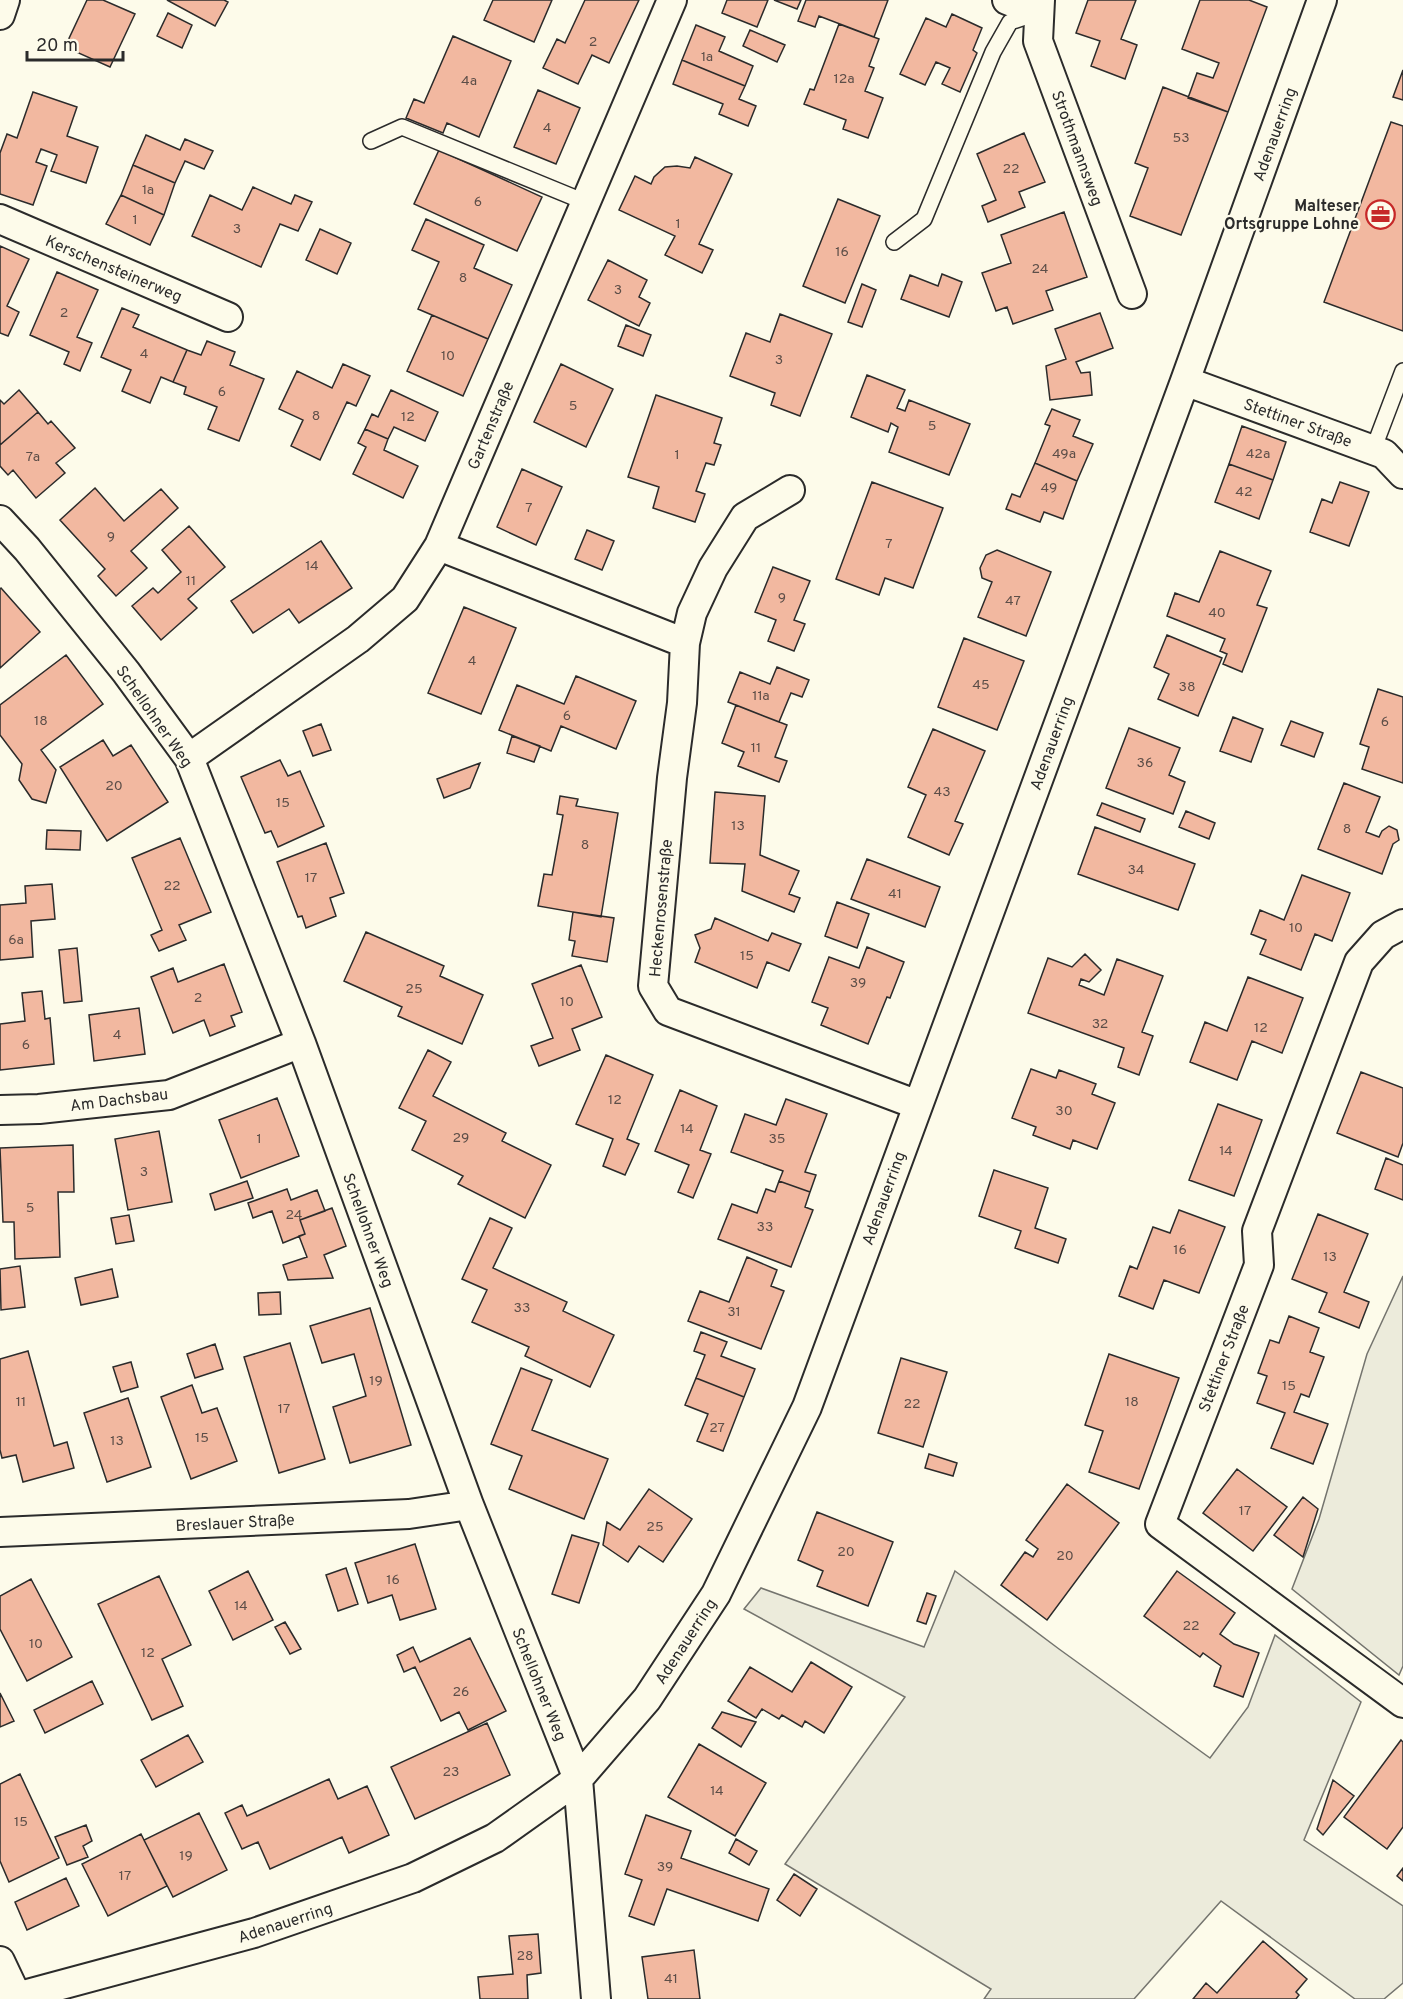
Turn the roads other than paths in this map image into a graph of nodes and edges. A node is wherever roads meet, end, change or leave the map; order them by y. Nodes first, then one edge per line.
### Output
1 (5, 0) edge
2 (672, 0) edge
3 (1007, 0) edge
4 (1322, 0) edge
5 (1040, 6) edge
6 (0, 15) edge
7 (371, 141) dead end
8 (585, 202) junction
9 (0, 219) edge
10 (894, 242) dead end
11 (1132, 294) dead end
12 (228, 317) dead end
13 (1403, 371) edge
14 (1185, 381) junction
15 (1373, 450) junction
16 (1403, 474) edge
17 (790, 490) dead end
18 (0, 520) edge
19 (439, 546) junction
20 (685, 643) junction
21 (189, 758) junction
22 (1403, 924) edge
23 (301, 1043) junction
24 (918, 1105) junction
25 (0, 1110) edge
26 (469, 1504) junction
27 (0, 1532) edge
28 (1403, 1703) edge
29 (578, 1779) junction
30 (0, 1961) edge
31 (15, 1999) edge
32 (596, 1999) edge

1 - 6 street
2 - 8 street, Gartenstraße
3 - 5 street
4 - 14 street, Adenauerring
5 - 10 lane
5 - 11 street, Strothmannsweg
7 - 8 lane
8 - 19 street, Gartenstraße
9 - 12 street, Kerschensteinerweg
13 - 15 lane
14 - 15 street, Stettiner Straße
14 - 24 street, Adenauerring
15 - 16 street, Stettiner Straße
17 - 20 street, Heckenrosenstraße
18 - 21 street, Schellohner Weg
19 - 20 street
19 - 21 street, Gartenstraße
20 - 24 street, Heckenrosenstraße
21 - 23 street, Schellohner Weg
22 - 28 street, Stettiner Straße
23 - 25 street, Am Dachsbau
23 - 26 street, Schellohner Weg
24 - 29 street, Adenauerring
26 - 27 street, Breslauer Straße
26 - 29 street, Schellohner Weg
29 - 31 street, Adenauerring
29 - 32 street, Schellohner Weg
30 - 31 street

